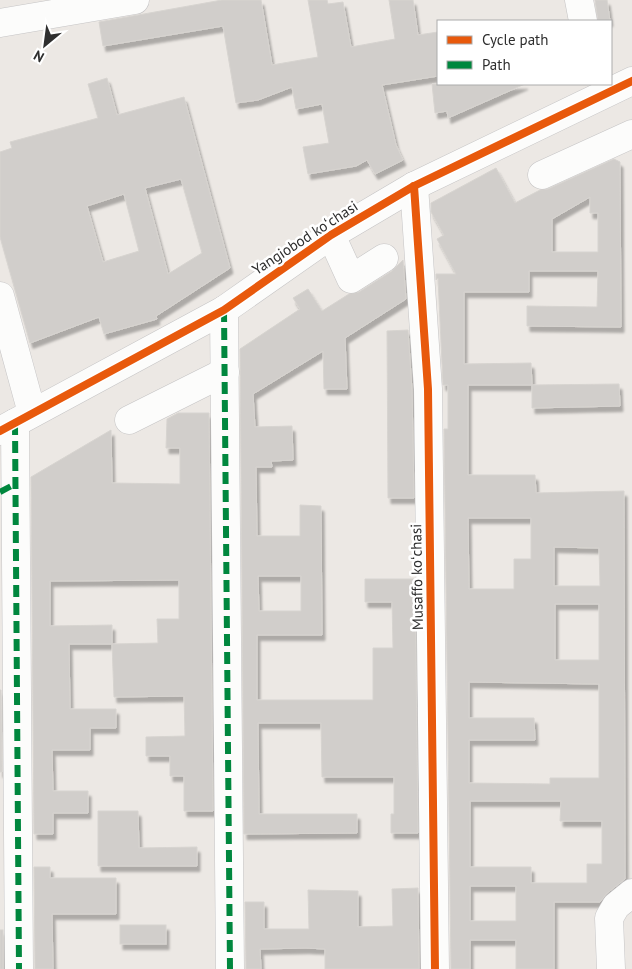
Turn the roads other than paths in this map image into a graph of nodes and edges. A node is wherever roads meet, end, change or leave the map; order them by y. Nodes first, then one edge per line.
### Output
1 (135, 0) edge
2 (579, 0) edge
3 (63, 7) edge
4 (583, 20) edge
5 (0, 23) edge
6 (632, 81) edge
7 (596, 91) edge
8 (632, 134) edge
9 (542, 175) dead end
10 (414, 186) junction
11 (331, 235) junction
12 (384, 258) dead end
13 (0, 296) edge
14 (224, 310) junction
15 (224, 372) junction
16 (129, 420) dead end
17 (15, 422) edge
18 (7, 488) edge
19 (632, 893) edge
20 (19, 969) edge
21 (230, 969) edge
22 (435, 969) edge
23 (611, 969) edge

1 - 3 street
2 - 4 street
3 - 5 street
6 - 7 street, Yangiobod koʻchasi
7 - 10 street, Yangiobod koʻchasi
8 - 9 street
10 - 11 street, Yangiobod koʻchasi
10 - 22 street, Musaffo koʻchasi
11 - 12 street
11 - 14 street, Yangiobod koʻchasi
13 - 17 street
14 - 15 street
14 - 17 street, Yangiobod koʻchasi
15 - 16 street
15 - 21 street
17 - 18 street
18 - 20 street
19 - 23 street

